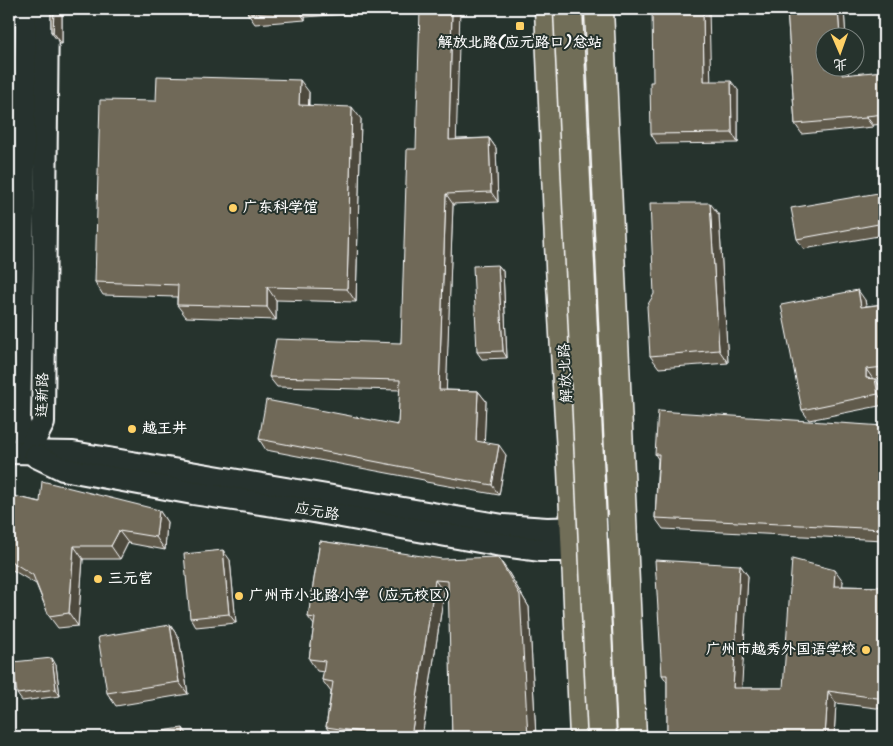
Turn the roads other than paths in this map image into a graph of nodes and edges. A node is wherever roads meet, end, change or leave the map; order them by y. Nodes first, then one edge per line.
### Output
1 (27, 9) edge
2 (47, 9) edge
3 (549, 9) edge
4 (568, 9) edge
5 (581, 9) edge
6 (599, 9) edge
7 (18, 452) edge
8 (624, 527) junction
9 (575, 540) junction
10 (584, 737) edge
11 (602, 737) edge
12 (615, 737) edge
13 (632, 737) edge

1 - 7 street, 连新路
2 - 7 street, 连新路
3 - 9 main road, 解放北路
4 - 11 main road, 解放北路, bridge
5 - 12 main road
6 - 8 main road
7 - 9 street, 应元路
8 - 9 main road, 应元路
8 - 13 main road
9 - 10 main road, 解放北路

